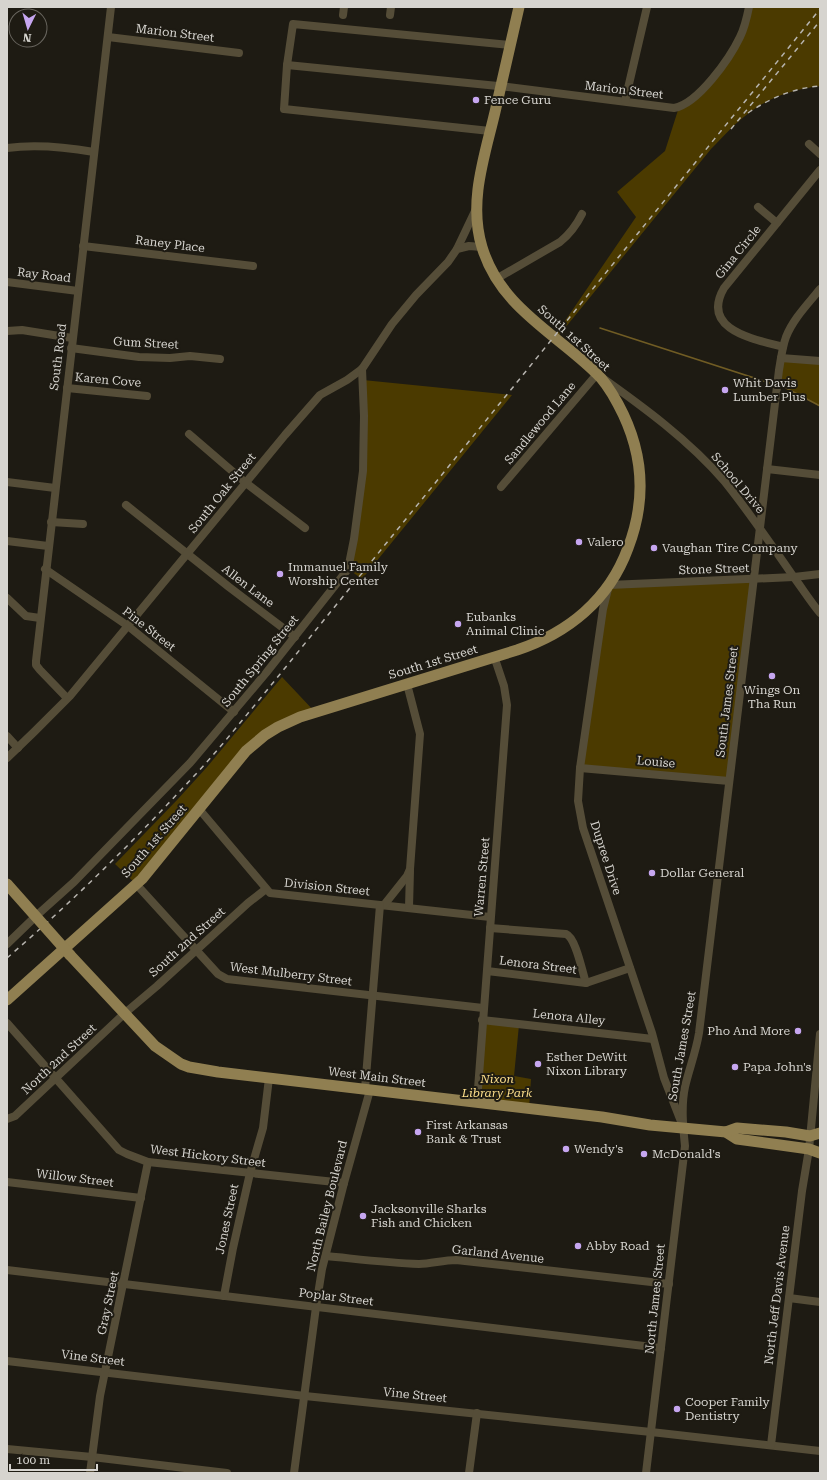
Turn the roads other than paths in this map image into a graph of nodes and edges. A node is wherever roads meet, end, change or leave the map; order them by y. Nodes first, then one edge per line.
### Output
1 (111, 7) edge
2 (519, 7) edge
3 (646, 7) edge
4 (749, 7) edge
5 (108, 37) junction
6 (511, 45) junction
7 (239, 53) dead end
8 (287, 65) junction
9 (501, 87) junction
10 (625, 102) junction
11 (490, 131) junction
12 (808, 144) dead end
13 (7, 148) edge
14 (94, 152) junction
15 (820, 154) edge
16 (820, 170) edge
17 (758, 207) dead end
18 (476, 208) junction
19 (582, 214) dead end
20 (777, 223) junction
21 (83, 246) junction
22 (482, 248) junction
23 (457, 249) junction
24 (253, 266) dead end
25 (496, 279) junction
26 (7, 282) edge
27 (820, 289) edge
28 (78, 291) junction
29 (7, 331) edge
30 (72, 338) junction
31 (783, 347) junction
32 (71, 348) junction
33 (781, 358) junction
34 (220, 359) dead end
35 (820, 361) edge
36 (362, 369) junction
37 (597, 374) junction
38 (67, 388) junction
39 (147, 396) dead end
40 (189, 434) dead end
41 (767, 469) junction
42 (820, 475) edge
43 (7, 482) edge
44 (246, 483) junction
45 (501, 487) dead end
46 (55, 488) junction
47 (126, 505) dead end
48 (51, 522) junction
49 (84, 524) dead end
50 (305, 528) dead end
51 (760, 530) junction
52 (7, 542) edge
53 (48, 546) junction
54 (187, 554) junction
55 (45, 569) junction
56 (820, 574) edge
57 (794, 577) junction
58 (755, 579) junction
59 (609, 585) junction
60 (7, 598) edge
61 (820, 613) edge
62 (40, 618) junction
63 (128, 626) junction
64 (295, 637) junction
65 (494, 656) junction
66 (407, 684) junction
67 (68, 698) junction
68 (234, 712) junction
69 (7, 736) edge
70 (18, 748) junction
71 (7, 758) edge
72 (580, 768) junction
73 (729, 781) junction
74 (199, 809) junction
75 (410, 868) junction
76 (7, 884) edge
77 (136, 884) junction
78 (266, 889) junction
79 (382, 905) junction
80 (409, 907) junction
81 (490, 917) junction
82 (490, 928) junction
83 (7, 944) edge
84 (196, 950) junction
85 (630, 968) junction
86 (487, 971) junction
87 (586, 983) junction
88 (374, 996) junction
89 (7, 1000) edge
90 (483, 1008) junction
91 (125, 1013) junction
92 (482, 1020) junction
93 (7, 1023) edge
94 (820, 1034) edge
95 (653, 1039) junction
96 (269, 1078) junction
97 (56, 1079) junction
98 (368, 1090) junction
99 (477, 1102) junction
100 (15, 1116) junction
101 (7, 1119) edge
102 (7, 1125) edge
103 (683, 1128) junction
104 (726, 1132) junction
105 (815, 1134) edge
106 (809, 1149) junction
107 (820, 1153) edge
108 (148, 1162) junction
109 (250, 1173) junction
110 (7, 1182) edge
111 (344, 1183) junction
112 (141, 1198) junction
113 (326, 1256) junction
114 (7, 1270) edge
115 (124, 1284) junction
116 (669, 1284) junction
117 (224, 1296) junction
118 (789, 1298) junction
119 (820, 1302) edge
120 (316, 1307) junction
121 (661, 1348) junction
122 (7, 1361) edge
123 (106, 1372) junction
124 (305, 1396) junction
125 (476, 1413) junction
126 (651, 1432) junction
127 (771, 1445) junction
128 (7, 1449) edge
129 (820, 1451) edge
130 (92, 1457) junction
131 (90, 1473) edge
132 (227, 1473) edge
133 (294, 1473) edge
134 (469, 1473) edge
135 (646, 1473) edge

1 - 5 street, South Road
2 - 6 main road, South 1st Street
3 - 10 street
4 - 10 street, Marion Street
5 - 7 street, Marion Street
5 - 14 street, South Road
6 - 8 street
6 - 9 main road, South 1st Street
8 - 9 street, Marion Street
8 - 11 street
9 - 10 street, Marion Street
9 - 11 main road, South 1st Street
11 - 18 main road, South 1st Street
12 - 15 street
13 - 14 street
14 - 21 street, South Road
16 - 20 street, Gina Circle
17 - 20 street
18 - 22 main road, South 1st Street
18 - 23 street, South Oak Street
19 - 25 street
20 - 31 street, Gina Circle
21 - 24 street, Raney Place
21 - 28 street, South Road
22 - 23 street
22 - 25 main road, South 1st Street
23 - 36 street, South Oak Street
25 - 37 main road, South 1st Street
26 - 28 street, Ray Road
27 - 31 street, South James Street
28 - 30 street, South Road
29 - 30 street
30 - 32 street, South Road
31 - 33 street, South James Street
32 - 34 street, Gum Street
32 - 38 street, South Road
33 - 35 street
33 - 41 street, South James Street
36 - 44 street, South Oak Street
36 - 64 street, South Spring Street
37 - 45 street, Sandlewood Lane
37 - 51 street, School Drive
37 - 59 main road, South 1st Street
38 - 39 street, Karen Cove
38 - 46 street, South Road
40 - 44 street
41 - 42 street
41 - 51 street, South James Street
43 - 46 street
44 - 50 street
44 - 54 street, South Oak Street
46 - 48 street, South Road
47 - 54 street, Allen Lane
48 - 49 street
48 - 53 street, South Road
51 - 57 street, School Drive
51 - 58 street, South James Street
52 - 53 street
53 - 55 street, South Road
54 - 63 street, South Oak Street
54 - 64 street, Allen Lane
55 - 62 street, South Road
55 - 63 street, Pine Street
56 - 57 street, Stone Street
57 - 58 street, Stone Street
57 - 61 street, School Drive
58 - 59 street, Stone Street
58 - 73 street, South James Street
59 - 65 main road, South 1st Street
59 - 72 street, Dupree Drive
60 - 62 street
62 - 67 street, South Road
63 - 67 street, South Oak Street
63 - 68 street, Pine Street
64 - 68 street, South Spring Street
65 - 66 main road, South 1st Street
65 - 81 street, Warren Street
66 - 74 main road, South 1st Street
66 - 75 street
67 - 70 street, South Oak Street
68 - 83 street, South Spring Street
69 - 70 street
70 - 71 street, South Oak Street
72 - 73 street, Louise
72 - 85 street, Dupree Drive
73 - 103 street, South James Street
74 - 77 main road, South 1st Street
74 - 78 street, Division Street
75 - 79 street
75 - 80 street
76 - 91 main road, West Main Street, bridge
77 - 84 street, West Mulberry Street
77 - 89 main road, South 1st Street
78 - 79 street, Division Street
78 - 84 street, South 2nd Street
79 - 80 street, Division Street
79 - 88 street, North Bailey Boulevard
80 - 81 street, Division Street
81 - 82 street, Warren Street
82 - 86 street, Warren Street
82 - 87 street, Lenora Street
84 - 88 street, West Mulberry Street
84 - 91 street, South 2nd Street
85 - 87 street, Lenora Street
85 - 95 street, Dupree Drive
86 - 87 street, Lenora Street
86 - 90 street, Warren Street
88 - 90 street, West Mulberry Street
88 - 98 street, North Bailey Boulevard
90 - 92 street, Warren Street
91 - 96 main road, West Main Street
91 - 97 street, North 2nd Street
92 - 95 street, Lenora Alley
92 - 99 street, Warren Street
93 - 97 street, West Hickory Street
94 - 105 street, North Jeff Davis Avenue
95 - 103 street, Dupree Drive
96 - 98 main road, West Main Street
96 - 109 street, Jones Street
97 - 100 street, North 2nd Street
97 - 108 street, West Hickory Street
98 - 99 main road, West Main Street
98 - 111 street, North Bailey Boulevard
99 - 103 main road, West Main Street
100 - 101 street, North 2nd Street
100 - 102 street
103 - 104 main road, West Main Street
103 - 116 street, North James Street
104 - 105 main road, West Main Street
104 - 106 main road, West Main Street
105 - 106 street, North Jeff Davis Avenue
106 - 107 main road, West Main Street
106 - 118 street, North Jeff Davis Avenue
108 - 109 street, West Hickory Street
108 - 112 street, Gray Street
109 - 111 street, West Hickory Street
109 - 117 street, Jones Street
110 - 112 street, Willow Street
111 - 113 street, North Bailey Boulevard
112 - 115 street, Gray Street
113 - 116 street, Garland Avenue
113 - 120 street, North Bailey Boulevard
114 - 115 street, Poplar Street
115 - 117 street, Poplar Street
115 - 123 street, Gray Street
116 - 121 street, North James Street
117 - 120 street, Poplar Street
118 - 119 street
118 - 127 street, North Jeff Davis Avenue
120 - 121 street, Poplar Street
120 - 124 street, North Bailey Boulevard
121 - 126 street, North James Street
122 - 123 street, Vine Street
123 - 124 street, Vine Street
123 - 130 street, Gray Street
124 - 125 street, Vine Street
124 - 133 street, North Bailey Boulevard
125 - 126 street, Vine Street
125 - 134 street
126 - 127 street, Vine Street
126 - 135 street, North James Street
127 - 129 street, Vine Street
128 - 130 street
130 - 131 street, Gray Street
130 - 132 street

